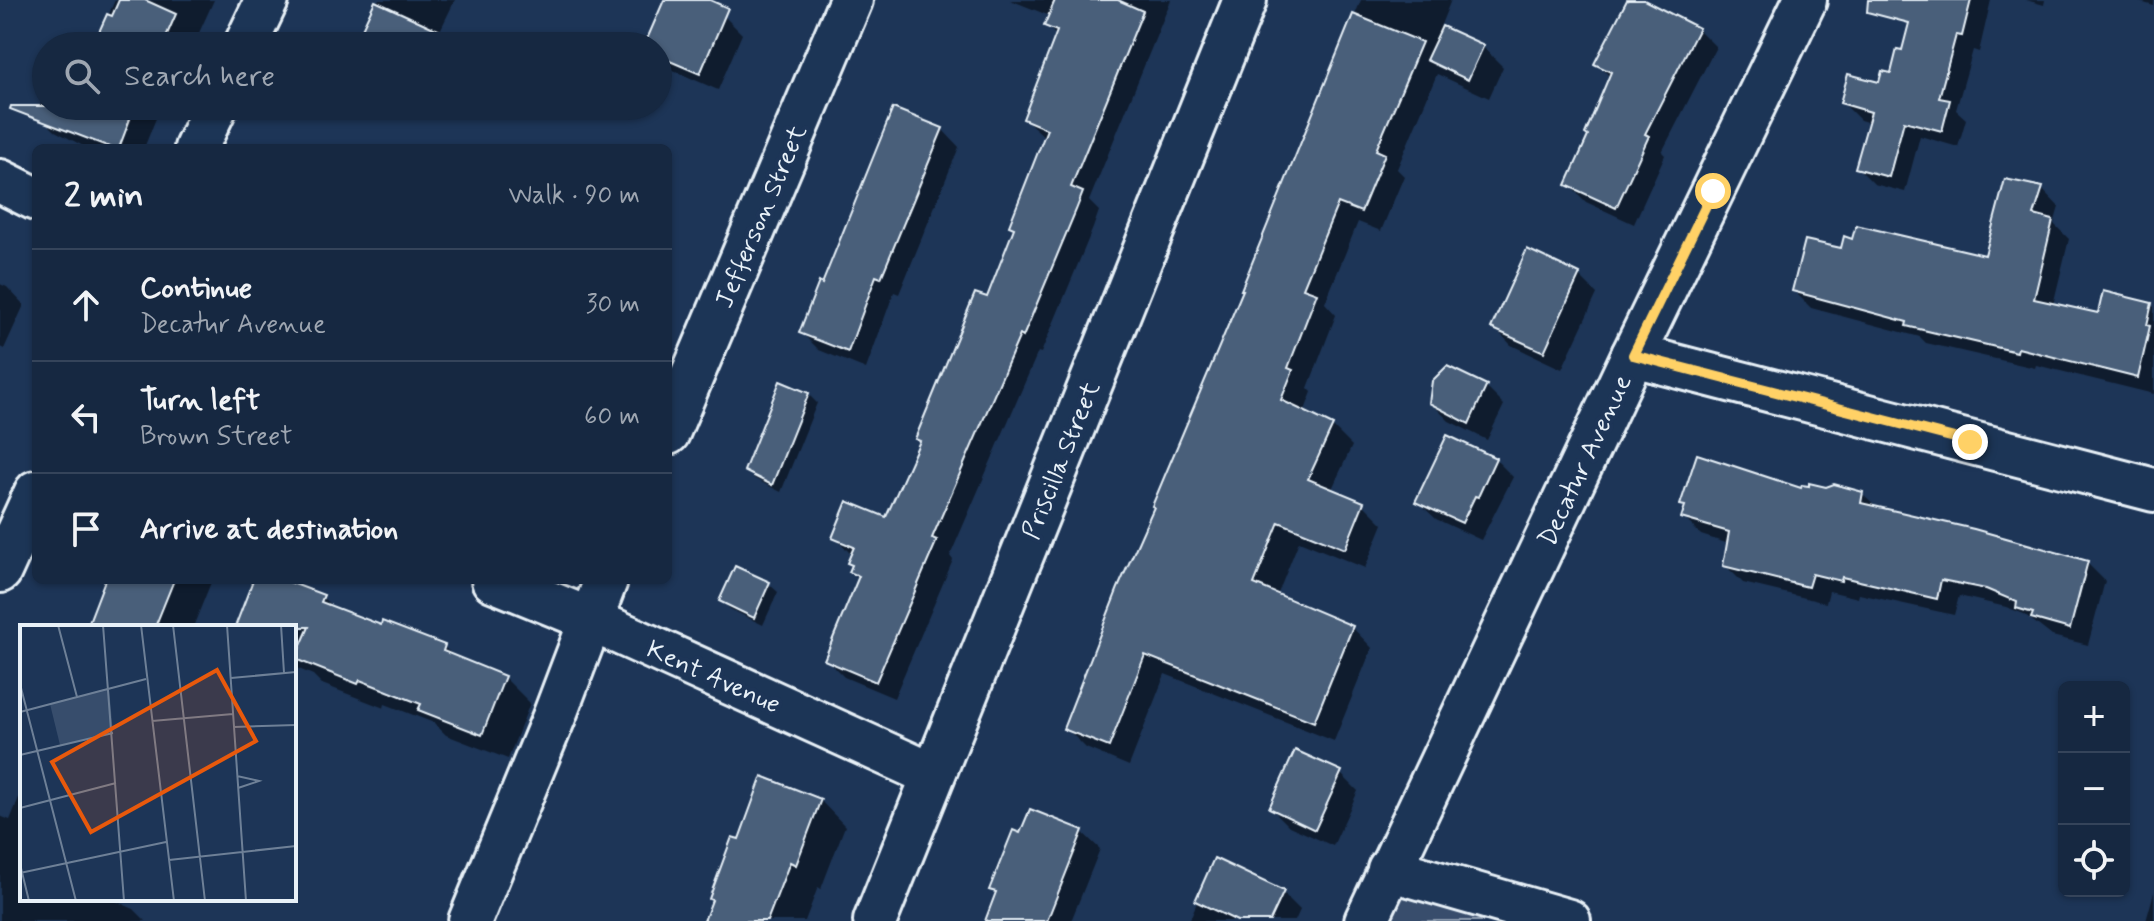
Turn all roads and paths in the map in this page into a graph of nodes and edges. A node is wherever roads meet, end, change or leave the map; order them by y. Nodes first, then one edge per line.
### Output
1 (267, 0) edge
2 (851, 0) edge
3 (1245, 0) edge
4 (1805, 0) edge
5 (252, 32) edge
6 (209, 120) edge
7 (198, 144) edge
8 (0, 181) edge
9 (32, 197) edge
10 (1633, 355) junction
11 (672, 424) edge
12 (2154, 490) edge
13 (32, 501) edge
14 (0, 571) edge
15 (503, 584) edge
16 (604, 584) edge
17 (589, 619) junction
18 (933, 775) junction
19 (1389, 869) junction
20 (470, 921) edge
21 (875, 921) edge
22 (1366, 921) edge
23 (1569, 921) edge

1 - 5 street
2 - 11 street, Jefferson Street
3 - 18 street, Priscilla Street
4 - 10 street, Decatur Avenue
6 - 7 street
8 - 9 street
10 - 12 street
10 - 19 street, Decatur Avenue
13 - 14 street
15 - 17 street, Kent Avenue
16 - 17 street
17 - 18 street, Kent Avenue
17 - 20 street
18 - 21 street, Priscilla Street
19 - 22 street, Decatur Avenue
19 - 23 street

